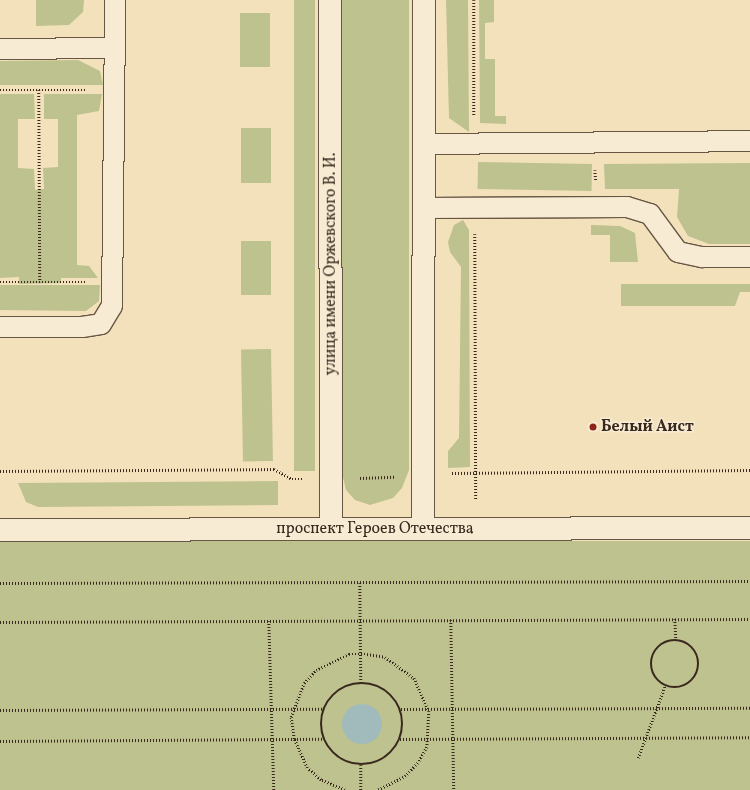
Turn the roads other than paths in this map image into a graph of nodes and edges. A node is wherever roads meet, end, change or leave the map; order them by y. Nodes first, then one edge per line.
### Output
1 (114, 0) edge
2 (330, 0) edge
3 (424, 0) edge
4 (114, 48) junction
5 (0, 49) edge
6 (750, 141) edge
7 (424, 144) junction
8 (423, 208) junction
9 (750, 257) edge
10 (0, 327) edge
11 (423, 528) junction
12 (750, 528) edge
13 (331, 529) junction
14 (0, 530) edge

1 - 4 lane
2 - 13 street, улица имени Оржевского В. И.
3 - 7 street
4 - 5 lane
4 - 10 lane
6 - 7 lane
7 - 8 street
8 - 9 lane
8 - 11 street
11 - 12 street, проспект Героев Отечества
11 - 13 street, проспект Героев Отечества
13 - 14 street, проспект Героев Отечества

